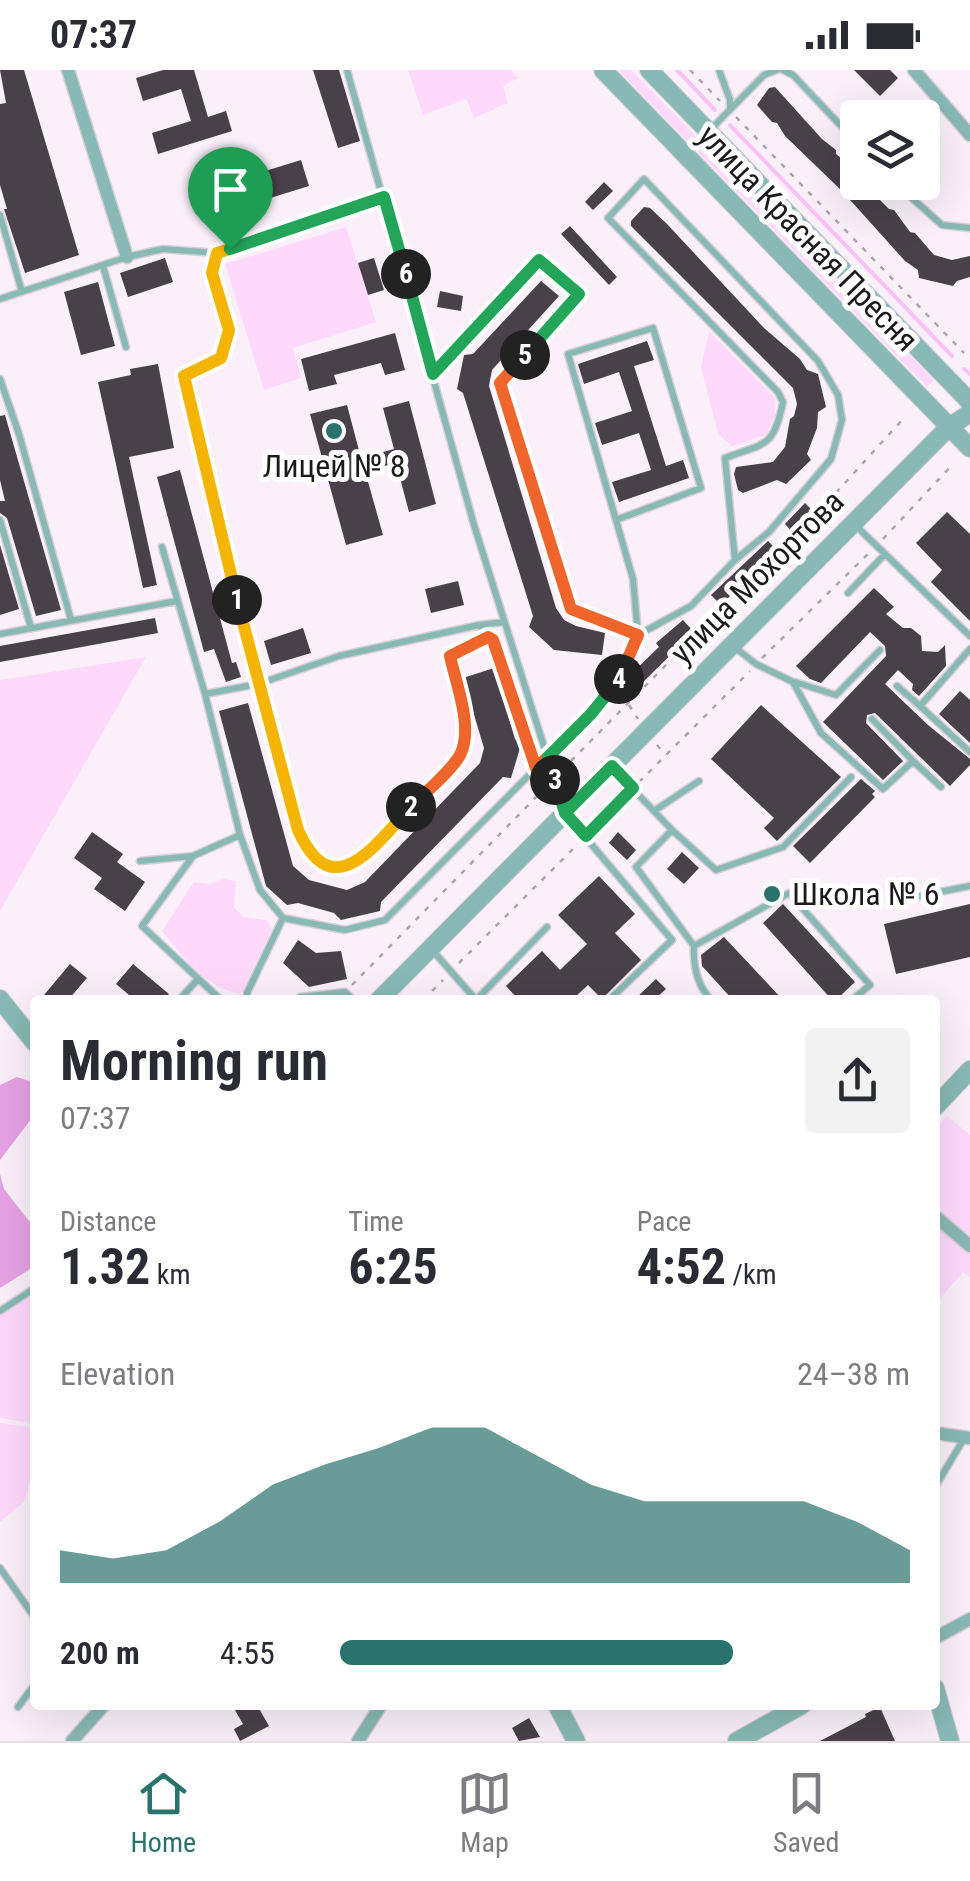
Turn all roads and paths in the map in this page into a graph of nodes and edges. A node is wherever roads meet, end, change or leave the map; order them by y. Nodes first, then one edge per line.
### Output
1 (68, 70) edge
2 (347, 70) edge
3 (602, 70) edge
4 (650, 70) edge
5 (690, 70) edge
6 (719, 70) edge
7 (780, 70) edge
8 (914, 70) edge
9 (730, 110) junction
10 (840, 125) edge
11 (710, 130) junction
12 (970, 134) edge
13 (384, 197) junction
14 (914, 200) edge
15 (0, 215) edge
16 (970, 228) edge
17 (217, 253) junction
18 (127, 257) junction
19 (103, 266) junction
20 (22, 292) junction
21 (0, 299) edge
22 (126, 347) dead end
23 (964, 353) dead end
24 (433, 374) junction
25 (0, 379) edge
26 (970, 402) edge
27 (970, 413) edge
28 (904, 418) dead end
29 (949, 426) junction
30 (970, 448) edge
31 (953, 464) dead end
32 (0, 520) edge
33 (616, 520) junction
34 (854, 523) junction
35 (877, 545) junction
36 (162, 547) dead end
37 (886, 554) junction
38 (734, 560) junction
39 (848, 593) dead end
40 (177, 601) junction
41 (71, 620) junction
42 (504, 622) junction
43 (479, 624) junction
44 (31, 628) junction
45 (0, 634) edge
46 (638, 635) junction
47 (970, 636) edge
48 (488, 637) junction
49 (732, 645) junction
50 (970, 649) edge
51 (880, 650) dead end
52 (756, 664) junction
53 (793, 682) junction
54 (258, 684) junction
55 (897, 686) dead end
56 (205, 694) junction
57 (628, 703) junction
58 (920, 706) junction
59 (872, 719) dead end
60 (640, 721) dead end
61 (658, 744) dead end
62 (970, 752) edge
63 (666, 756) junction
64 (548, 757) junction
65 (913, 761) junction
66 (612, 766) junction
67 (536, 768) junction
68 (851, 777) dead end
69 (554, 778) junction
70 (699, 780) dead end
71 (941, 787) dead end
72 (633, 788) junction
73 (654, 811) junction
74 (565, 813) junction
75 (672, 830) junction
76 (240, 835) junction
77 (586, 836) junction
78 (193, 856) junction
79 (140, 862) dead end
80 (970, 886) edge
81 (894, 901) dead end
82 (283, 918) junction
83 (547, 928) dead end
84 (694, 946) junction
85 (430, 948) junction
86 (452, 971) junction
87 (198, 979) junction
88 (345, 992) junction
89 (184, 995) edge
90 (216, 995) edge
91 (248, 995) edge
92 (318, 995) edge
93 (348, 995) edge
94 (383, 995) edge
95 (428, 995) edge
96 (472, 995) edge
97 (481, 995) edge
98 (614, 995) edge
99 (706, 995) edge
100 (858, 995) edge
101 (0, 999) edge
102 (30, 1036) edge
103 (970, 1070) edge
104 (940, 1102) edge
105 (940, 1220) edge
106 (970, 1246) edge
107 (30, 1291) edge
108 (0, 1311) edge
109 (940, 1434) edge
110 (967, 1438) edge
111 (940, 1479) edge
112 (0, 1568) edge
113 (30, 1611) edge
114 (970, 1619) edge
115 (940, 1633) edge
116 (30, 1691) edge
117 (940, 1706) edge
118 (18, 1708) dead end
119 (100, 1710) edge
120 (378, 1710) edge
121 (560, 1710) edge
122 (793, 1710) edge
123 (72, 1741) edge
124 (358, 1741) edge
125 (576, 1741) edge
126 (737, 1741) edge
127 (950, 1741) edge

1 - 18 street
2 - 13 lane
3 - 29 street, улица Красная Пресня
4 - 11 street, улица Красная Пресня
5 - 9 path
6 - 9 lane
7 - 9 lane
7 - 10 lane
8 - 12 street
9 - 11 lane
9 - 23 path
11 - 26 street, улица Красная Пресня
13 - 17 lane
13 - 24 lane
14 - 16 lane
15 - 20 lane
17 - 18 lane
17 - 54 lane
18 - 19 lane
19 - 20 lane
19 - 22 lane
20 - 21 lane
24 - 42 lane
24 - 46 lane
25 - 41 lane
27 - 29 street, улица Мохортова
28 - 57 path
29 - 30 street, улица Красная Пресня
29 - 34 street, улица Мохортова
31 - 35 path
32 - 44 lane
33 - 33 lane
33 - 46 lane
34 - 35 lane
34 - 49 street, улица Мохортова
35 - 37 lane
35 - 52 path
36 - 40 lane
37 - 39 lane
37 - 47 lane
38 - 38 lane
38 - 46 lane
40 - 41 lane
40 - 56 lane
41 - 44 lane
42 - 43 lane
42 - 64 lane
43 - 48 lane
43 - 54 lane
44 - 45 lane
46 - 64 lane
48 - 54 lane
48 - 67 lane
49 - 52 lane
49 - 66 street, улица Мохортова
50 - 58 lane
51 - 53 lane
52 - 53 lane
52 - 63 path
53 - 65 lane
54 - 56 lane
55 - 58 lane
56 - 76 lane
57 - 60 path
57 - 69 path
58 - 62 lane
59 - 65 lane
61 - 63 path
63 - 72 path
64 - 67 lane
64 - 69 lane
65 - 71 lane
66 - 72 lane
66 - 74 street, улица Мохортова
67 - 82 lane
68 - 75 lane
69 - 74 lane
69 - 88 path
70 - 73 lane
72 - 73 lane
72 - 77 path
73 - 75 lane
74 - 77 lane
74 - 85 street, улица Мохортова
75 - 84 lane
76 - 78 lane
76 - 82 lane
77 - 86 path
77 - 98 lane
78 - 79 lane
78 - 87 lane
80 - 81 lane
82 - 91 lane
83 - 97 lane
84 - 99 lane
84 - 100 lane
85 - 86 lane
85 - 94 street, улица Мохортова
86 - 95 path
86 - 96 lane
87 - 89 lane
87 - 90 lane
88 - 92 lane
88 - 93 lane
101 - 102 street
103 - 104 street
105 - 106 street
107 - 108 lane
109 - 110 street
110 - 111 lane
112 - 113 lane
114 - 115 street
116 - 118 lane
117 - 127 street
119 - 123 street
120 - 124 street
121 - 125 street
122 - 126 street

